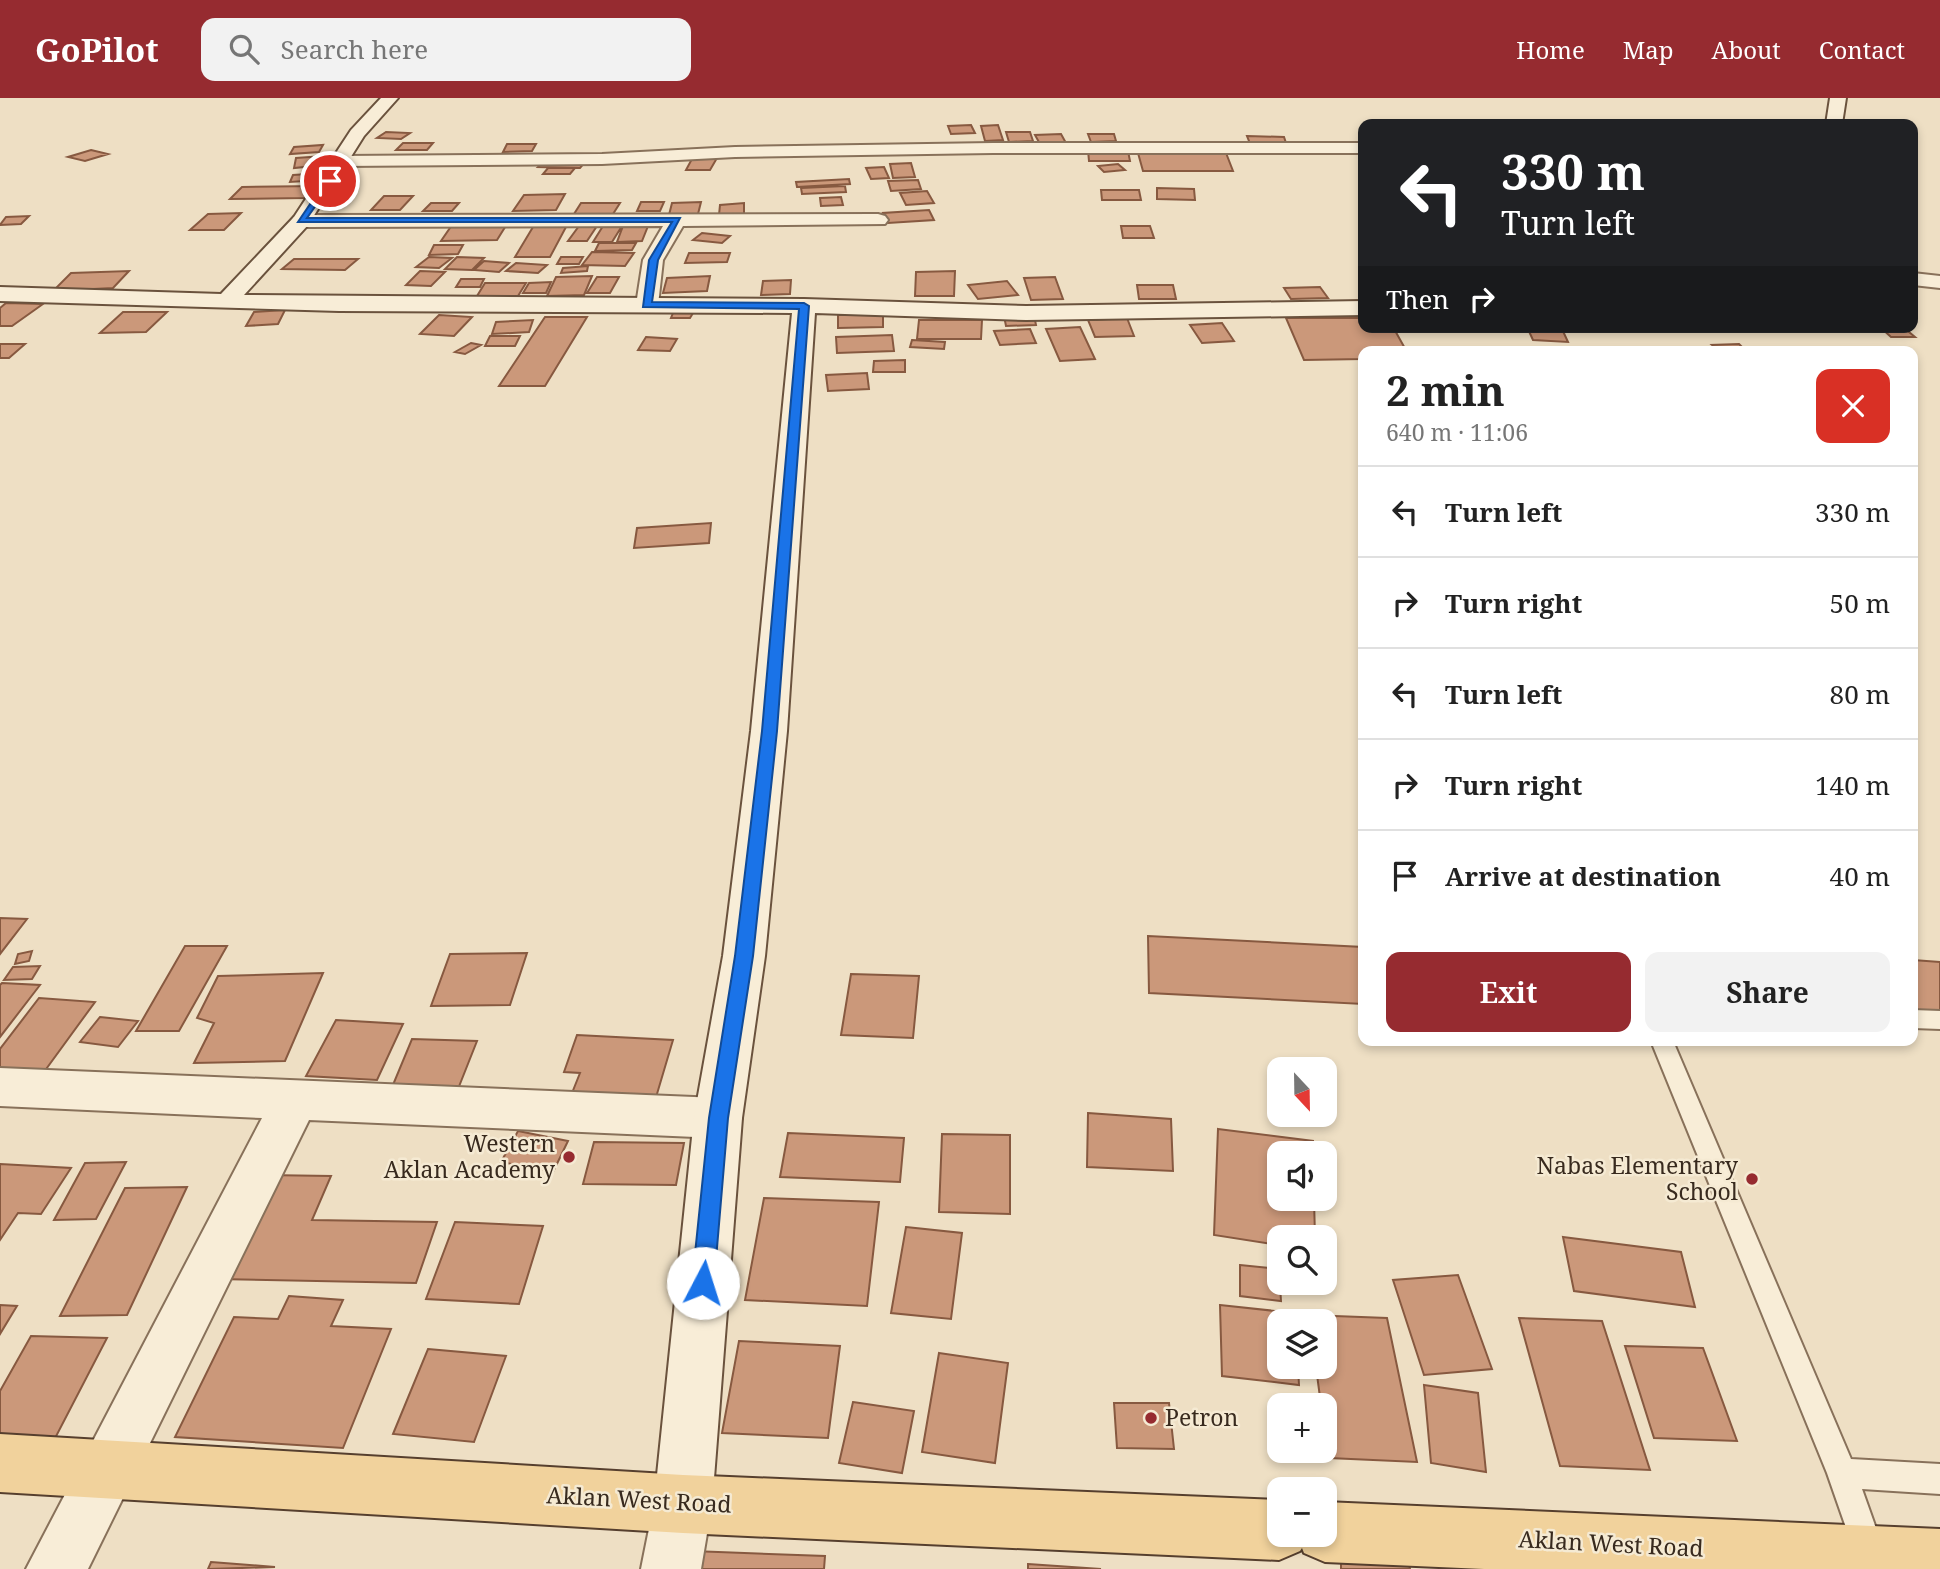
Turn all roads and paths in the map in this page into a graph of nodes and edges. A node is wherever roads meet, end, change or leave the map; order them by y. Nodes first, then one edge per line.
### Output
1 (390, 98) edge
2 (1838, 98) edge
3 (1835, 119) edge
4 (1358, 148) edge
5 (342, 161) junction
6 (677, 220) junction
7 (878, 220) dead end
8 (301, 221) junction
9 (1918, 280) edge
10 (1940, 282) edge
11 (0, 294) edge
12 (228, 300) junction
13 (647, 305) junction
14 (804, 306) junction
15 (1358, 309) edge
16 (1918, 1019) edge
17 (1940, 1020) edge
18 (1664, 1046) edge
19 (0, 1087) edge
20 (295, 1100) junction
21 (719, 1118) junction
22 (0, 1463) edge
23 (107, 1469) junction
24 (1842, 1473) junction
25 (1940, 1479) edge
26 (683, 1504) junction
27 (1267, 1529) edge
28 (1337, 1533) edge
29 (1871, 1556) junction
30 (1940, 1559) edge
31 (56, 1569) edge
32 (671, 1569) edge

1 - 5 street
2 - 3 street
4 - 5 street
5 - 8 street
6 - 7 street
6 - 8 street
6 - 13 street
8 - 12 street
9 - 10 street
11 - 12 street
12 - 13 street
13 - 14 street
14 - 15 street
14 - 21 street
16 - 17 lane
18 - 24 lane
19 - 20 street
20 - 21 street
20 - 23 street
21 - 26 street
22 - 23 main road, Aklan West Road
23 - 26 main road, Aklan West Road
23 - 31 street
24 - 25 lane
24 - 29 lane
26 - 27 main road, Aklan West Road
26 - 32 street
28 - 29 main road, Aklan West Road
29 - 30 main road, Aklan West Road

